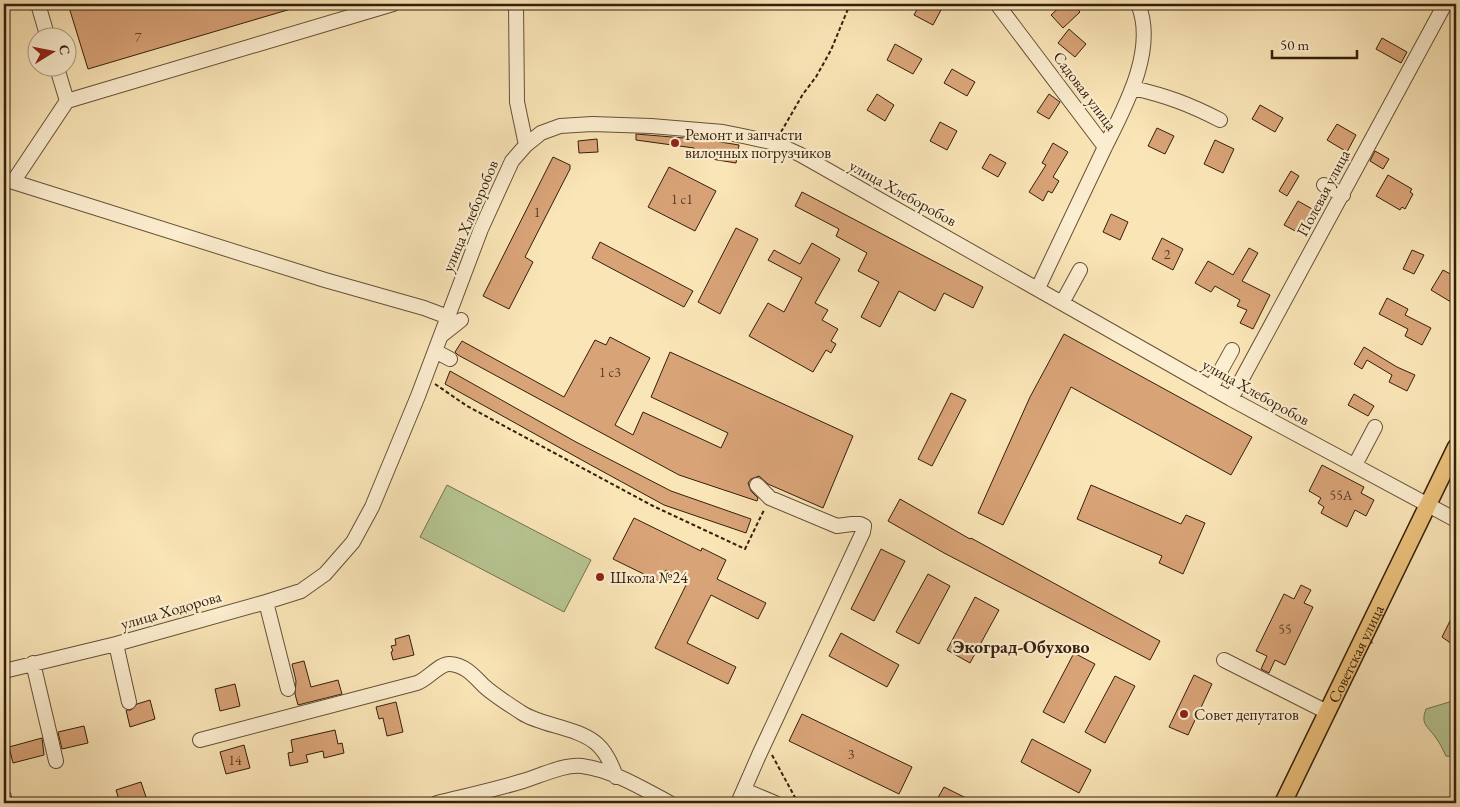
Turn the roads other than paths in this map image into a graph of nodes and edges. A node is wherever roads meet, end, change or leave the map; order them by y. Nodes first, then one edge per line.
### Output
1 (38, 4) edge
2 (393, 4) edge
3 (516, 4) edge
4 (997, 4) edge
5 (1138, 4) edge
6 (1445, 4) edge
7 (45, 28) edge
8 (60, 78) edge
9 (1133, 88) junction
10 (66, 101) junction
11 (1220, 120) dead end
12 (526, 145) junction
13 (1105, 147) junction
14 (8, 181) edge
15 (1324, 185) dead end
16 (1342, 195) junction
17 (1080, 270) dead end
18 (1038, 288) junction
19 (1062, 303) junction
20 (454, 318) junction
21 (435, 350) junction
22 (1232, 350) dead end
23 (450, 359) dead end
24 (1211, 388) junction
25 (1231, 399) junction
26 (1375, 427) dead end
27 (1456, 447) edge
28 (1355, 466) junction
29 (757, 485) dead end
30 (1428, 505) junction
31 (1456, 520) edge
32 (338, 560) joint
33 (266, 602) junction
34 (116, 644) junction
35 (1224, 660) dead end
36 (29, 664) junction
37 (4, 671) edge
38 (288, 689) dead end
39 (129, 702) dead end
40 (1327, 712) junction
41 (42, 734) dead end
42 (200, 740) dead end
43 (56, 761) dead end
44 (616, 777) junction
45 (744, 790) junction
46 (4, 797) edge
47 (5, 803) edge
48 (437, 803) edge
49 (670, 803) edge
50 (738, 803) edge
51 (775, 803) edge
52 (1283, 803) edge

1 - 7 street
2 - 10 street
3 - 12 street
4 - 13 street, Садовая улица
5 - 9 street
6 - 16 street, Полевая улица
8 - 10 street
9 - 11 street
9 - 13 street
10 - 14 street
12 - 18 street, улица Хлеборобов
12 - 20 street, улица Хлеборобов
13 - 18 street, Садовая улица
14 - 20 street
15 - 16 street
16 - 25 street, Полевая улица
17 - 19 street
18 - 19 street, улица Хлеборобов
19 - 24 street, улица Хлеборобов
20 - 21 street, улица Хлеборобов
21 - 23 street
21 - 32 street, улица Хлеборобов
22 - 24 street
24 - 25 street, улица Хлеборобов
25 - 28 street, улица Хлеборобов
26 - 28 street
27 - 30 main road, Советская улица
28 - 30 street, улица Хлеборобов
29 - 45 street
30 - 31 street, улица Хлеборобов
30 - 40 main road, Советская улица
32 - 33 street, улица Ходорова
33 - 34 street, улица Ходорова
33 - 38 street
34 - 36 street, улица Ходорова
34 - 39 street
35 - 40 street
36 - 37 street, улица Ходорова
36 - 41 street
36 - 43 street
40 - 52 main road, Советская улица
42 - 44 street
44 - 48 street
44 - 49 street
45 - 50 street
45 - 51 street
46 - 47 street

